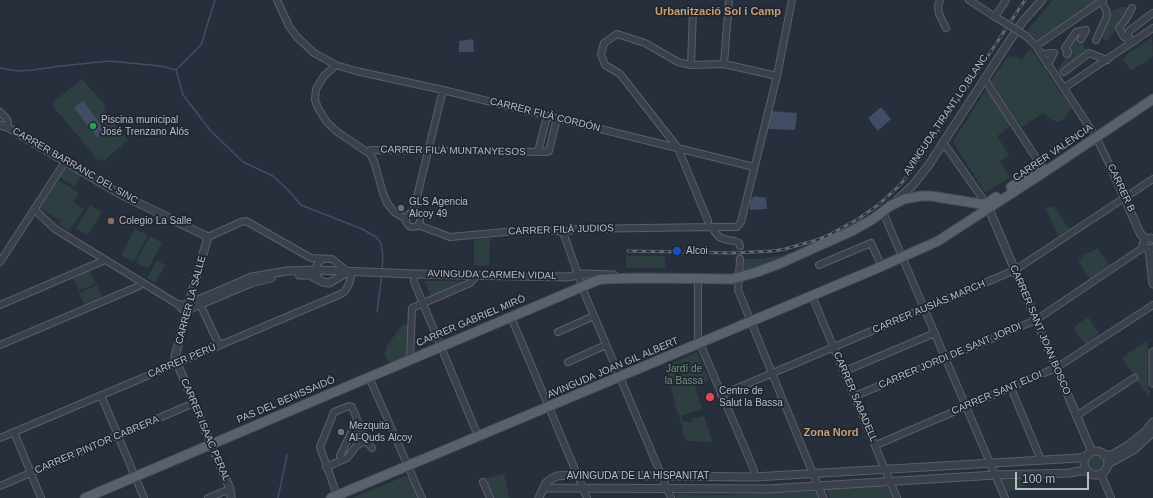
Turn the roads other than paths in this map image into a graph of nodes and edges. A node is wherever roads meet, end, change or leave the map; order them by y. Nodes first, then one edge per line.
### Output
1 (277, 0) edge
2 (729, 0) edge
3 (792, 0) edge
4 (940, 0) edge
5 (969, 0) edge
6 (1006, 0) edge
7 (1042, 0) edge
8 (1102, 1) edge
9 (1132, 8) dead end
10 (694, 11) dead end
11 (1153, 13) edge
12 (995, 16) junction
13 (1070, 22) junction
14 (946, 28) dead end
15 (1153, 28) edge
16 (1076, 32) junction
17 (1096, 40) dead end
18 (1132, 40) junction
19 (1036, 46) junction
20 (1065, 50) dead end
21 (1041, 54) junction
22 (1107, 60) junction
23 (724, 64) junction
24 (336, 65) junction
25 (691, 65) junction
26 (1048, 65) junction
27 (1064, 72) dead end
28 (777, 76) junction
29 (983, 81) junction
30 (1064, 88) junction
31 (443, 90) junction
32 (1153, 92) edge
33 (1153, 99) edge
34 (0, 112) edge
35 (547, 116) junction
36 (557, 118) junction
37 (3, 126) edge
38 (1094, 135) junction
39 (943, 143) junction
40 (678, 148) junction
41 (429, 151) junction
42 (368, 152) junction
43 (538, 152) junction
44 (65, 162) junction
45 (754, 167) junction
46 (1042, 167) junction
47 (1113, 172) joint
48 (1153, 179) edge
49 (1125, 198) junction
50 (965, 202) junction
51 (988, 206) junction
52 (34, 209) junction
53 (886, 209) junction
54 (413, 213) junction
55 (406, 219) junction
56 (966, 224) junction
57 (418, 225) junction
58 (709, 225) junction
59 (564, 232) junction
60 (208, 237) junction
61 (1145, 239) junction
62 (1153, 239) edge
63 (740, 246) dead end
64 (1149, 248) edge
65 (903, 257) junction
66 (740, 259) tunnel mouth
67 (105, 260) junction
68 (320, 261) junction
69 (0, 262) edge
70 (819, 264) dead end
71 (337, 267) junction
72 (882, 267) junction
73 (313, 270) junction
74 (1015, 270) junction
75 (350, 272) junction
76 (410, 274) junction
77 (578, 274) junction
78 (477, 275) junction
79 (650, 278) junction
80 (698, 279) junction
81 (320, 280) junction
82 (334, 280) junction
83 (141, 282) junction
84 (1153, 284) edge
85 (582, 287) junction
86 (812, 296) junction
87 (200, 304) junction
88 (423, 304) junction
89 (0, 305) edge
90 (179, 305) joint
91 (1153, 305) edge
92 (188, 307) junction
93 (925, 309) junction
94 (594, 316) junction
95 (511, 317) junction
96 (1036, 320) junction
97 (751, 322) junction
98 (558, 332) dead end
99 (935, 333) junction
100 (700, 343) junction
101 (0, 345) edge
102 (219, 345) junction
103 (606, 345) junction
104 (440, 346) junction
105 (834, 347) junction
106 (1153, 352) edge
107 (945, 358) junction
108 (410, 359) junction
109 (568, 362) dead end
110 (177, 363) junction
111 (1056, 368) junction
112 (845, 372) junction
113 (772, 373) junction
114 (369, 377) junction
115 (620, 377) junction
116 (1134, 378) dead end
117 (1153, 383) edge
118 (1011, 388) junction
119 (722, 395) junction
120 (101, 396) junction
121 (855, 396) junction
122 (194, 403) junction
123 (549, 406) junction
124 (966, 407) junction
125 (1076, 416) junction
126 (357, 420) junction
127 (1153, 422) edge
128 (14, 432) junction
129 (1153, 432) edge
130 (118, 436) junction
131 (478, 436) junction
132 (0, 438) edge
133 (366, 441) junction
134 (211, 444) junction
135 (876, 445) junction
136 (372, 448) dead end
137 (1089, 454) junction
138 (1104, 454) junction
139 (340, 456) dead end
140 (1041, 460) junction
141 (989, 463) junction
142 (1108, 464) junction
143 (408, 466) junction
144 (326, 467) junction
145 (886, 469) junction
146 (1087, 471) junction
147 (31, 473) junction
148 (814, 474) junction
149 (1102, 474) junction
150 (578, 475) junction
151 (995, 475) junction
152 (135, 476) junction
153 (662, 476) junction
154 (754, 477) junction
155 (483, 482) dead end
156 (890, 482) junction
157 (0, 486) edge
158 (818, 486) junction
159 (544, 487) junction
160 (583, 488) junction
161 (667, 488) junction
162 (230, 489) junction
163 (336, 497) edge
164 (41, 498) edge
165 (85, 498) edge
166 (144, 498) edge
167 (208, 498) edge
168 (231, 498) edge
169 (422, 498) edge
170 (490, 498) edge
171 (539, 498) edge
172 (587, 498) edge
173 (671, 498) edge
174 (823, 498) edge
175 (897, 498) edge
176 (1005, 498) edge
177 (1111, 498) edge

1 - 24 street, CARRER FILÀ CORDÓN
2 - 23 street
3 - 28 street
4 - 14 street
5 - 12 street, CARRER B
6 - 12 street
7 - 29 street, AVINGUDA TIRANT LO BLANC
8 - 13 street
8 - 17 street
9 - 18 street
10 - 25 street
11 - 18 street
12 - 19 street, CARRER B, bridge
13 - 16 street
13 - 19 street
15 - 18 street
16 - 16 street
16 - 20 street
18 - 22 street
19 - 21 street, CARRER B
21 - 26 street, CARRER B
21 - 26 street
22 - 27 street
22 - 30 street
23 - 25 street
23 - 28 street
24 - 31 street, CARRER FILÀ CORDÓN
24 - 42 street
25 - 40 street
26 - 30 street, CARRER B
28 - 45 street
29 - 39 street, AVINGUDA TIRANT LO BLANC
29 - 46 street
30 - 38 street, CARRER B
31 - 35 street, CARRER FILÀ CORDÓN
31 - 41 street
32 - 38 main road, CARRER VALÈNCIA
33 - 38 main road, CARRER VALÈNCIA
34 - 37 street
35 - 36 street, CARRER FILÀ CORDÓN
35 - 43 street, CARRER FILÀ MUNTANYESOS
36 - 40 street, CARRER FILÀ CORDÓN
36 - 43 street, CARRER FILÀ MUNTANYESOS
37 - 44 street, CARRER BARRANC DEL SINC
38 - 46 main road, CARRER VALÈNCIA
38 - 47 street, CARRER B
38 - 51 main road, CARRER VALÈNCIA
39 - 51 street
39 - 53 street, AVINGUDA TIRANT LO BLANC
40 - 45 street, CARRER FILÀ CORDÓN
40 - 58 street
41 - 42 street, CARRER FILÀ MUNTANYESOS
41 - 43 street, CARRER FILÀ MUNTANYESOS
41 - 54 street
42 - 55 street
44 - 52 street
44 - 60 street, CARRER BARRANC DEL SINC
45 - 58 street, CARRER FILÀ JUDIOS
46 - 51 main road, CARRER VALÈNCIA
47 - 49 street, CARRER B
48 - 49 street, CARRER AUSIÀS MARCH
49 - 61 street, CARRER B
49 - 74 street, CARRER AUSIÀS MARCH
50 - 51 main road
50 - 53 main road
50 - 56 main road
51 - 56 main road, CARRER VALÈNCIA
51 - 74 street, CARRER SANT JOAN BOSCO
52 - 67 street
52 - 69 street
53 - 65 street
53 - 80 main road, AVINGUDA TIRANT LO BLANC, bridge
54 - 55 street
54 - 57 street
55 - 57 street
56 - 65 main road, CARRER VALÈNCIA
57 - 59 street, CARRER FILÀ JUDIOS
58 - 59 street, CARRER FILÀ JUDIOS
58 - 63 street
59 - 77 street
60 - 68 street
60 - 92 street, CARRER LA SALLE
61 - 62 street
61 - 64 street
64 - 84 street
64 - 96 street, CARRER JORDI DE SANT JORDI
65 - 72 main road, AVINGUDA JOAN GIL ALBERT
65 - 93 street
66 - 97 street
67 - 83 street
67 - 89 street
68 - 71 street
68 - 73 street
70 - 72 street
71 - 73 street, AVINGUDA CARMEN VIDAL
71 - 75 street, AVINGUDA CARMEN VIDAL
71 - 82 street
72 - 86 main road, AVINGUDA JOAN GIL ALBERT
73 - 81 street
73 - 92 street, AVINGUDA CARMEN VIDAL
74 - 93 street, CARRER AUSIÀS MARCH
74 - 96 street, CARRER SANT JOAN BOSCO
75 - 76 street, AVINGUDA CARMEN VIDAL
75 - 82 street
75 - 102 street, CARRER PERÚ
76 - 78 street, AVINGUDA CARMEN VIDAL
76 - 88 street
77 - 78 street, AVINGUDA CARMEN VIDAL
77 - 79 street, AVINGUDA TIRANT LO BLANC
77 - 85 street
78 - 88 street
79 - 80 main road, AVINGUDA TIRANT LO BLANC
79 - 85 main road, AVINGUDA TIRANT LO BLANC
80 - 100 street
81 - 82 street
81 - 87 street
83 - 90 street
83 - 101 street
85 - 94 street
85 - 95 main road, CARRER GABRIEL MIRÓ
86 - 97 main road, AVINGUDA JOAN GIL ALBERT
86 - 105 street, CARRER SABADELL
87 - 92 street
87 - 102 street
88 - 104 street
88 - 108 street
90 - 92 street
91 - 111 street, CARRER SANT ELOI
92 - 110 street, CARRER LA SALLE
93 - 99 street
93 - 105 street, CARRER AUSIÀS MARCH
94 - 98 street
94 - 103 street
95 - 104 main road, CARRER GABRIEL MIRÓ
95 - 123 street
96 - 107 street, CARRER JORDI DE SANT JORDI
96 - 111 street, CARRER SANT JOAN BOSCO
97 - 100 main road, AVINGUDA JOAN GIL ALBERT
97 - 113 street
99 - 107 street
99 - 112 street
100 - 115 main road, AVINGUDA JOAN GIL ALBERT
100 - 119 street
102 - 110 street, CARRER PERÚ
103 - 109 street
103 - 115 street
104 - 108 main road, CARRER GABRIEL MIRÓ
104 - 131 street
105 - 112 street, CARRER SABADELL
105 - 113 street, CARRER AUSIÀS MARCH
106 - 117 street
107 - 121 street, CARRER JORDI DE SANT JORDI
107 - 124 street
108 - 114 main road, CARRER GABRIEL MIRÓ
110 - 120 street, CARRER PERÚ
110 - 122 street, CARRER ISAAC PERAL
111 - 118 street, CARRER SANT ELOI
111 - 125 street, CARRER SANT JOAN BOSCO
112 - 121 street, CARRER SABADELL
113 - 119 street, CARRER AUSIÀS MARCH
113 - 148 street
114 - 134 main road, PAS DEL BENISSAIDÓ
114 - 143 street
115 - 123 main road, AVINGUDA JOAN GIL ALBERT
115 - 153 street
116 - 125 street
118 - 124 street, CARRER SANT ELOI
118 - 140 street
119 - 154 street
120 - 128 street, CARRER PERÚ
120 - 130 street
121 - 135 street, CARRER SABADELL
122 - 130 street, CARRER PINTOR CABRERA
122 - 134 street, CARRER ISAAC PERAL
123 - 131 main road, AVINGUDA JOAN GIL ALBERT
123 - 150 street
124 - 135 street, CARRER SANT ELOI
124 - 141 street
125 - 137 street, CARRER SANT JOAN BOSCO
126 - 133 street
126 - 139 street
126 - 144 street
127 - 138 street
128 - 132 street, CARRER PERÚ
128 - 147 street
129 - 142 street
130 - 147 street, CARRER PINTOR CABRERA
130 - 152 street
131 - 143 main road, AVINGUDA JOAN GIL ALBERT
133 - 136 street
133 - 144 street
134 - 152 main road, PAS DEL BENISSAIDÓ
134 - 162 street, CARRER ISAAC PERAL
135 - 145 street, CARRER SABADELL
137 - 138 street
137 - 140 street, AVINGUDA DE LA HISPANITAT
137 - 146 street
138 - 142 street
140 - 141 street, AVINGUDA DE LA HISPANITAT
141 - 145 street, AVINGUDA DE LA HISPANITAT
141 - 151 street
142 - 149 street
143 - 163 main road, AVINGUDA JOAN GIL ALBERT
143 - 169 street
144 - 163 street
145 - 148 street, AVINGUDA DE LA HISPANITAT
145 - 156 street, CARRER SABADELL
146 - 149 street
146 - 151 street, AVINGUDA DE LA HISPANITAT
147 - 157 street, CARRER PINTOR CABRERA
147 - 164 street
148 - 154 street, AVINGUDA DE LA HISPANITAT
148 - 158 street
149 - 177 street
150 - 153 street, AVINGUDA DE LA HISPANITAT
150 - 159 street, AVINGUDA DE LA HISPANITAT
150 - 160 street
151 - 156 street, AVINGUDA DE LA HISPANITAT
151 - 176 street
152 - 165 main road, PAS DEL BENISSAIDÓ
152 - 166 street
153 - 154 street, AVINGUDA DE LA HISPANITAT
153 - 161 street
155 - 170 street
156 - 158 street, AVINGUDA DE LA HISPANITAT
156 - 175 street, CARRER SABADELL
158 - 161 street, AVINGUDA DE LA HISPANITAT
158 - 174 street
159 - 160 street, AVINGUDA DE LA HISPANITAT
159 - 171 street
160 - 161 street, AVINGUDA DE LA HISPANITAT
160 - 172 street
161 - 173 street
162 - 167 street
162 - 168 street, CARRER ISAAC PERAL

